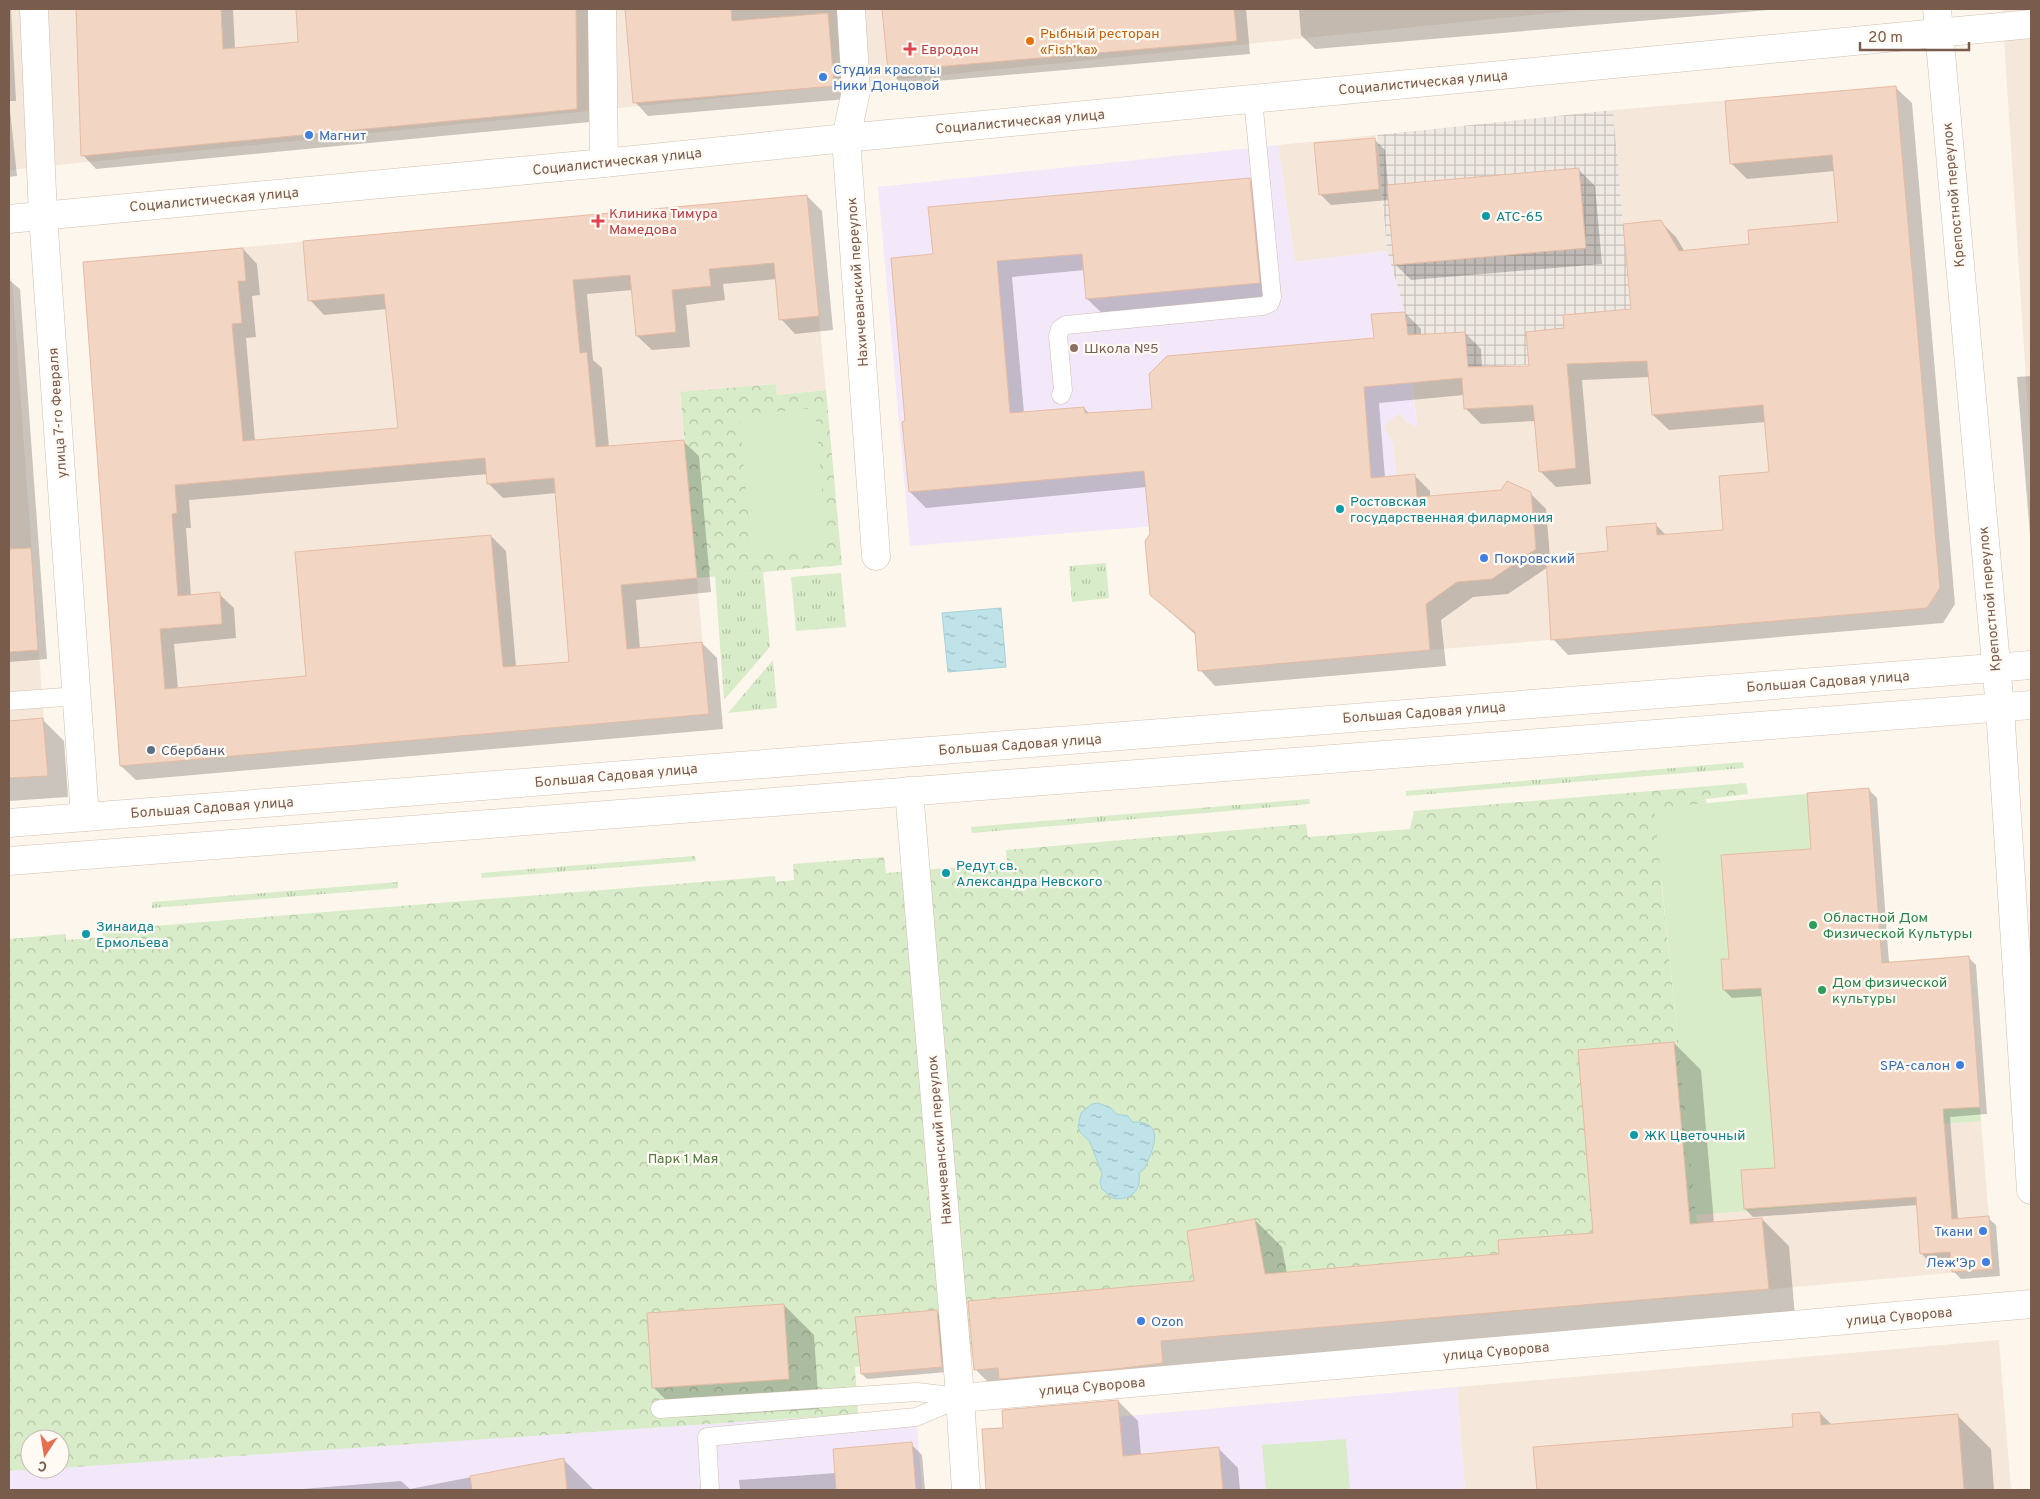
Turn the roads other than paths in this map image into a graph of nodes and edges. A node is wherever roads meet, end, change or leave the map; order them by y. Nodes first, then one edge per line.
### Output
1 (34, 9) edge
2 (602, 9) edge
3 (851, 9) edge
4 (1938, 21) edge
5 (2031, 24) edge
6 (1253, 99) junction
7 (846, 138) junction
8 (604, 163) junction
9 (43, 215) junction
10 (9, 219) edge
11 (1061, 395) dead end
12 (876, 556) dead end
13 (2031, 665) edge
14 (1996, 668) junction
15 (78, 696) junction
16 (9, 700) edge
17 (2031, 705) edge
18 (2000, 708) junction
19 (910, 791) junction
20 (85, 817) junction
21 (9, 823) edge
22 (9, 861) edge
23 (2031, 1190) edge
24 (2031, 1304) edge
25 (961, 1398) junction
26 (660, 1409) dead end
27 (710, 1490) edge
28 (966, 1490) edge

1 - 9 street, улица 7-го Февраля
2 - 8 street
3 - 7 street, Нахичеванский переулок
4 - 5 street, Социалистическая улица
4 - 6 street, Социалистическая улица
4 - 14 street, Крепостной переулок
6 - 7 street, Социалистическая улица
6 - 11 lane
7 - 8 street, Социалистическая улица
7 - 12 street, Нахичеванский переулок
8 - 9 street, Социалистическая улица
9 - 10 street, Социалистическая улица
9 - 15 street, улица 7-го Февраля
13 - 14 street, Большая Садовая улица
14 - 18 street, Крепостной переулок
14 - 20 street, Большая Садовая улица
15 - 16 lane
15 - 20 street, улица 7-го Февраля
17 - 18 street
18 - 19 street
18 - 23 street, Крепостной переулок
19 - 22 street
19 - 25 street, Нахичеванский переулок
20 - 21 street, Большая Садовая улица
24 - 25 street, улица Суворова
25 - 26 lane
25 - 27 lane
25 - 28 street, Нахичеванский переулок

